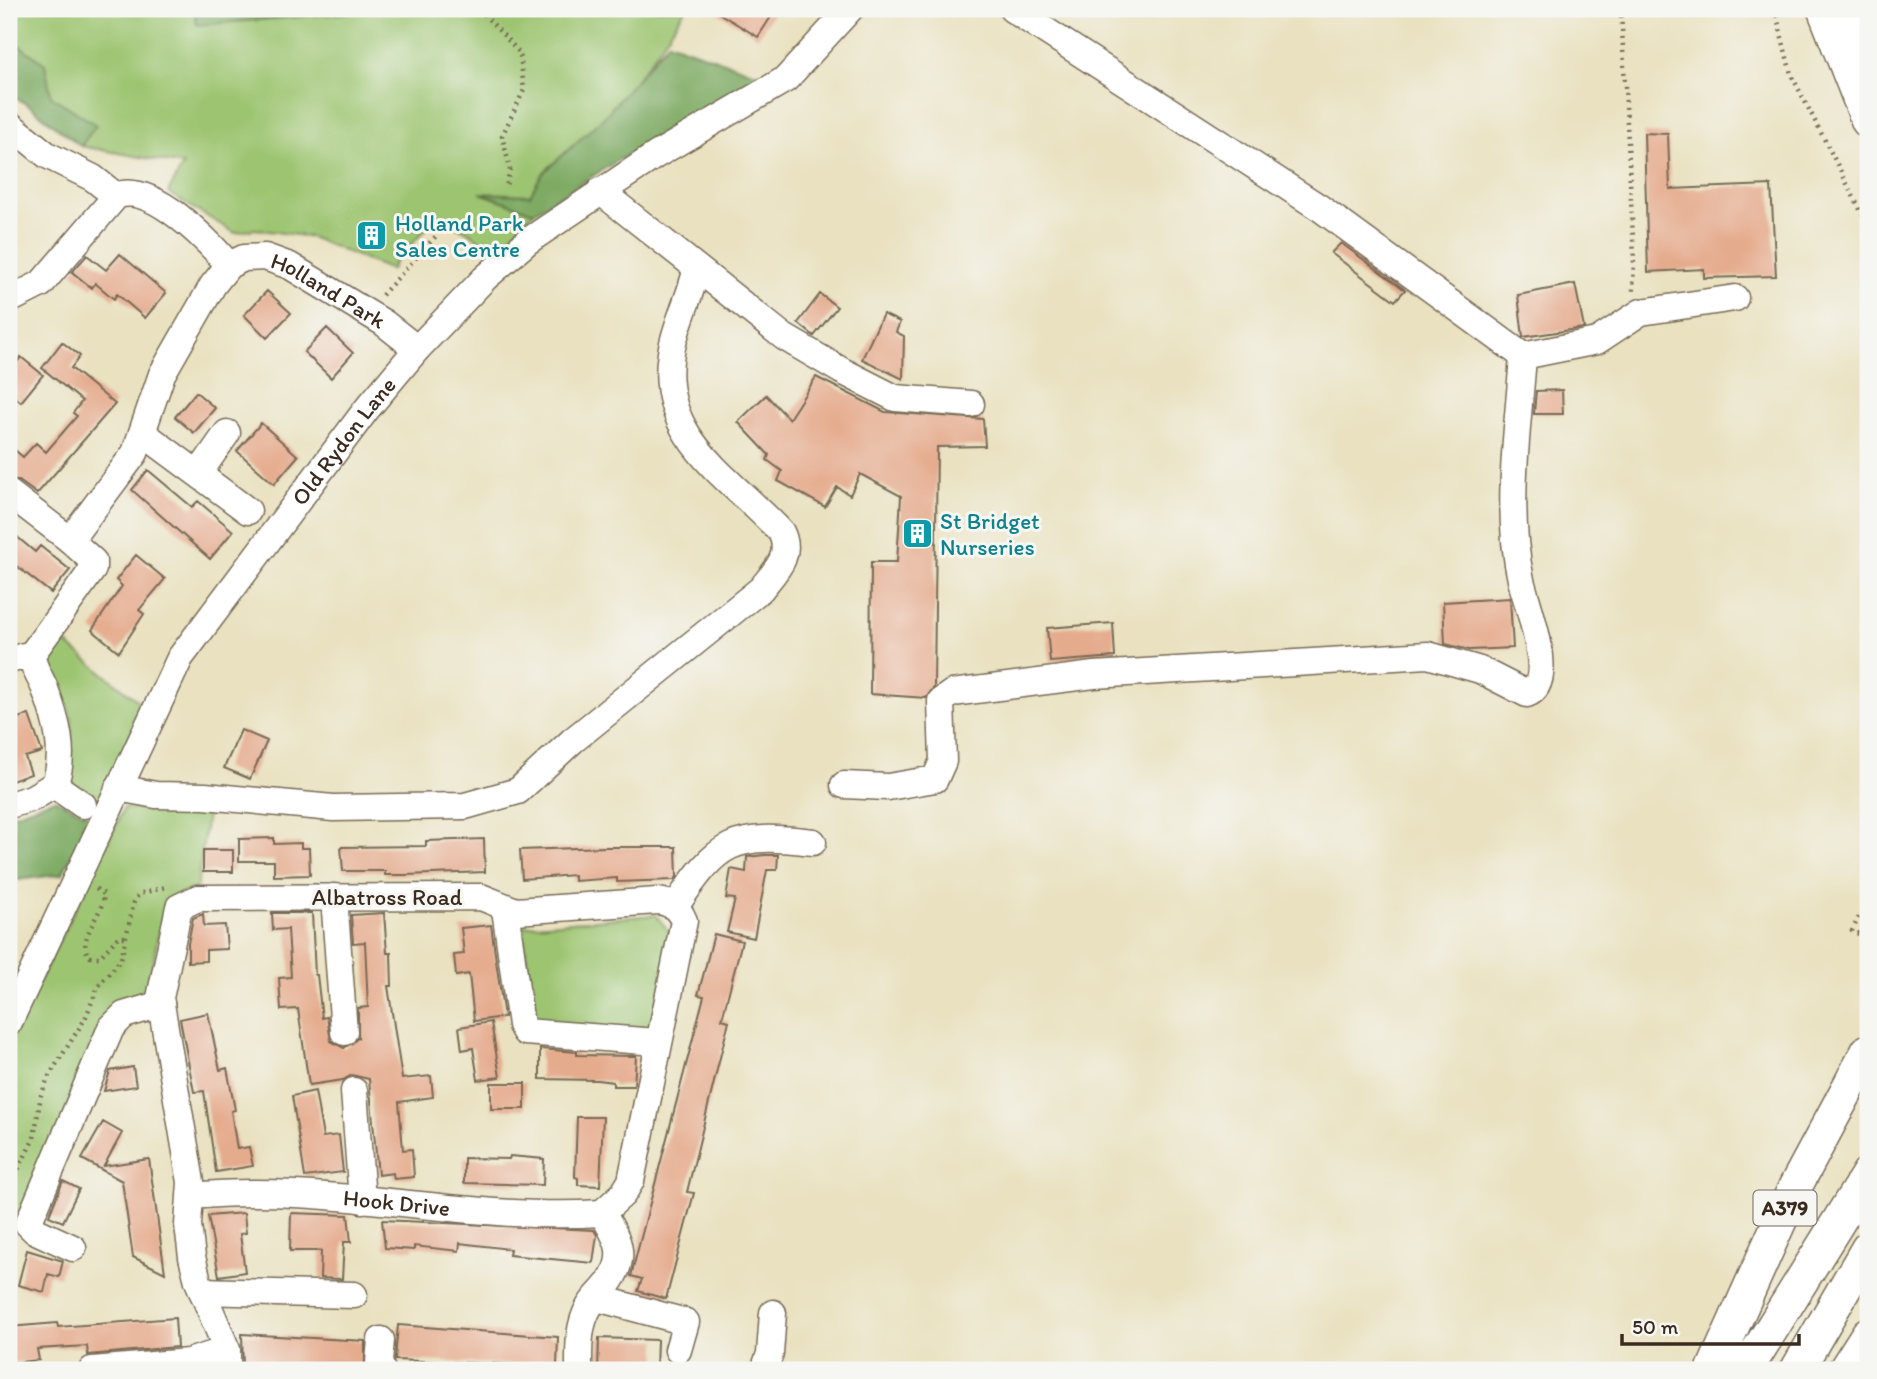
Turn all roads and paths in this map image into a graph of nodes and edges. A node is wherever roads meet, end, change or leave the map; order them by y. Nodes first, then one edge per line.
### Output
1 (479, 9) edge
2 (850, 9) edge
3 (1013, 9) edge
4 (1621, 9) edge
5 (1775, 9) edge
6 (1824, 9) edge
7 (1852, 9) edge
8 (1868, 43) edge
9 (1868, 121) edge
10 (9, 124) edge
11 (506, 187) dead end
12 (600, 191) junction
13 (116, 197) junction
14 (1868, 225) edge
15 (436, 236) dead end
16 (229, 265) junction
17 (696, 271) junction
18 (13, 298) dead end
19 (1735, 299) dead end
20 (369, 314) junction
21 (1626, 322) junction
22 (417, 349) junction
23 (1523, 356) junction
24 (971, 404) dead end
25 (227, 433) dead end
26 (144, 434) junction
27 (199, 473) junction
28 (9, 493) edge
29 (248, 511) dead end
30 (70, 540) junction
31 (20, 657) edge
32 (54, 785) junction
33 (844, 785) dead end
34 (118, 788) junction
35 (9, 805) edge
36 (83, 805) dead end
37 (813, 842) dead end
38 (78, 878) junction
39 (334, 897) junction
40 (1868, 898) edge
41 (505, 909) junction
42 (679, 914) junction
43 (125, 937) dead end
44 (1868, 938) edge
45 (161, 1004) junction
46 (9, 1022) edge
47 (344, 1032) dead end
48 (657, 1042) junction
49 (1868, 1051) edge
50 (354, 1091) dead end
51 (1868, 1174) edge
52 (192, 1196) junction
53 (362, 1200) junction
54 (602, 1213) junction
55 (73, 1248) dead end
56 (1865, 1253) edge
57 (202, 1291) junction
58 (354, 1295) dead end
59 (597, 1298) junction
60 (773, 1313) dead end
61 (1868, 1334) edge
62 (381, 1340) dead end
63 (678, 1350) dead end
64 (227, 1360) edge
65 (770, 1365) edge
66 (92, 1370) edge
67 (382, 1370) edge
68 (579, 1370) edge
69 (1713, 1370) edge
70 (1746, 1370) edge
71 (1781, 1370) edge
72 (1797, 1370) edge
73 (1845, 1370) edge

1 - 11 path
2 - 12 street, Old Rydon Lane
3 - 23 street
4 - 21 path
5 - 14 path
6 - 9 main road
7 - 8 main road
10 - 13 street
12 - 17 street
12 - 22 street, Old Rydon Lane
13 - 16 street
13 - 18 street
15 - 20 path
16 - 20 street, Holland Park
16 - 26 street
17 - 24 street
17 - 34 street
19 - 21 street
20 - 22 street, Holland Park
21 - 23 street
22 - 34 street, Old Rydon Lane
23 - 33 street
25 - 27 street
26 - 27 street
26 - 30 street
27 - 29 street
28 - 30 street
30 - 31 street
31 - 32 street
32 - 35 street
32 - 36 street
34 - 38 street, Old Rydon Lane
37 - 42 street
38 - 43 path
38 - 46 street, Old Rydon Lane
39 - 41 street, Albatross Road
39 - 45 street, Albatross Road
39 - 47 street
40 - 44 path
41 - 42 street, Albatross Road
41 - 48 street
42 - 48 street
45 - 52 street, Albatross Road
45 - 55 street
48 - 54 street
49 - 69 main road, A379
50 - 53 street
51 - 70 main road, A379
52 - 53 street, Hook Drive
52 - 57 street, Albatross Road
53 - 54 street, Hook Drive
54 - 59 street
56 - 71 street
56 - 72 main road
57 - 58 street
57 - 64 street, Albatross Road
59 - 63 street
59 - 68 street
60 - 65 street
61 - 73 main road
62 - 67 street
64 - 66 street

